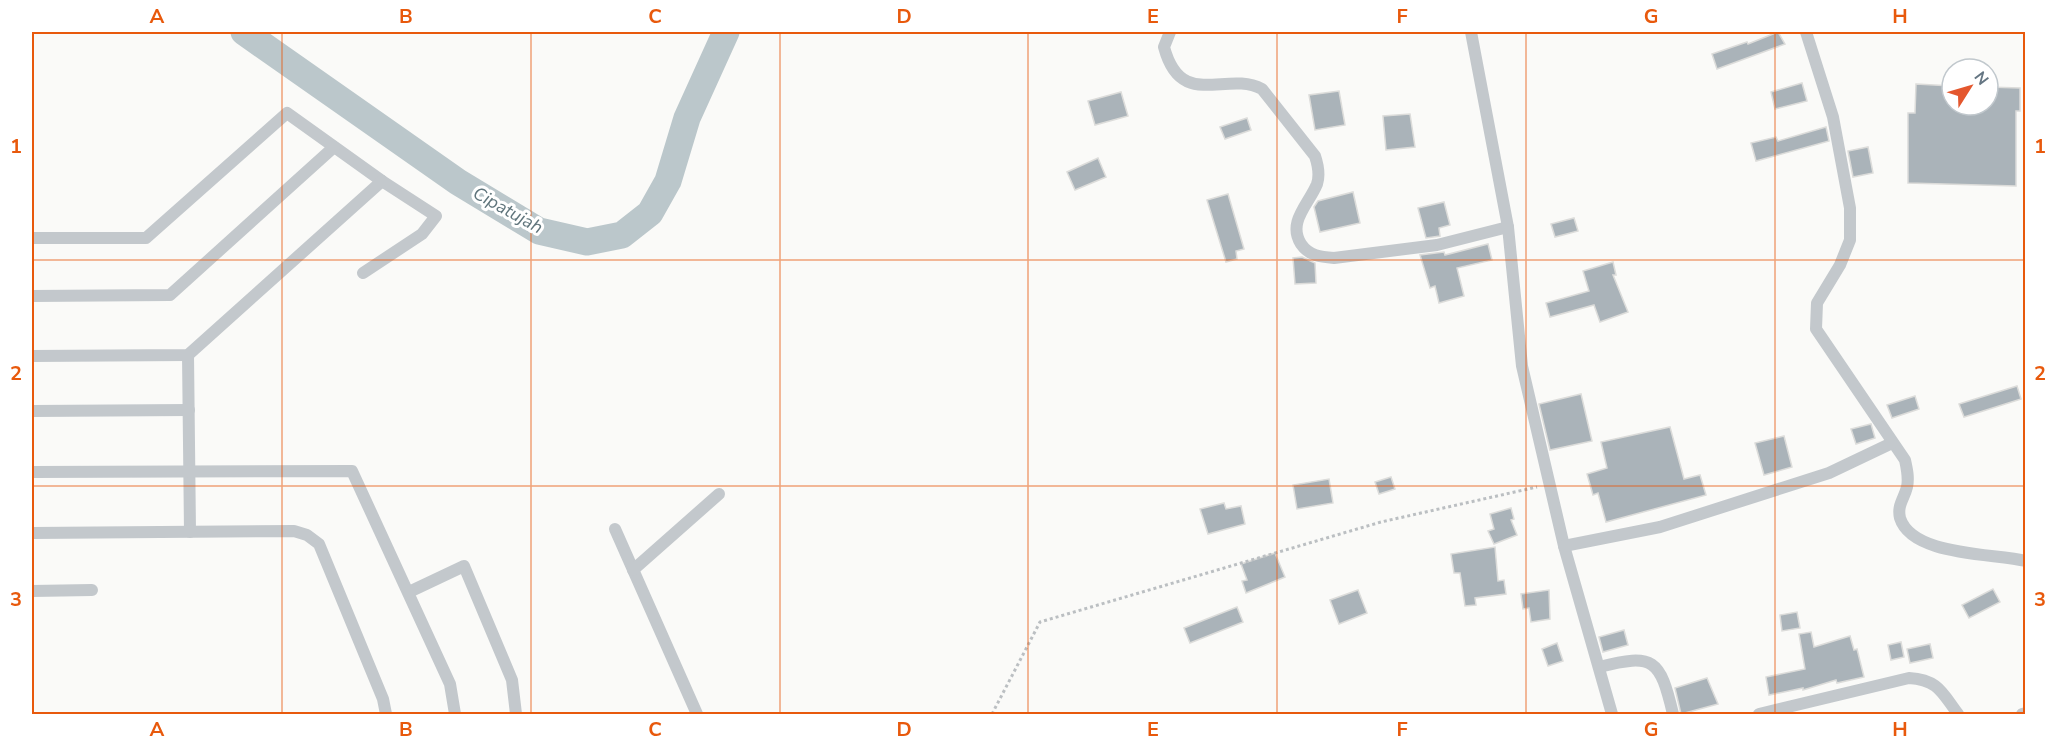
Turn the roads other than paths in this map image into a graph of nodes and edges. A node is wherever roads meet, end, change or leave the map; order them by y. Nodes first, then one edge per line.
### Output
1 (1170, 32) edge
2 (1471, 32) edge
3 (1806, 32) edge
4 (334, 147) junction
5 (382, 181) junction
6 (1508, 227) junction
7 (32, 238) edge
8 (363, 273) dead end
9 (32, 296) edge
10 (188, 355) junction
11 (32, 356) edge
12 (189, 410) junction
13 (32, 411) edge
14 (1892, 443) junction
15 (189, 471) junction
16 (32, 472) edge
17 (719, 494) dead end
18 (615, 529) dead end
19 (190, 532) junction
20 (32, 533) edge
21 (1564, 546) junction
22 (2025, 561) edge
23 (633, 570) junction
24 (92, 590) dead end
25 (32, 591) edge
26 (409, 592) junction
27 (1599, 667) junction
28 (386, 714) edge
29 (455, 714) edge
30 (516, 714) edge
31 (697, 714) edge
32 (1612, 714) edge
33 (1673, 714) edge
34 (1759, 714) edge
35 (1958, 714) edge

1 - 6 street
2 - 6 street
3 - 14 street
4 - 5 street
4 - 7 street
4 - 9 street
5 - 8 street
5 - 10 street
6 - 21 street
10 - 11 street
10 - 12 street
12 - 13 street
12 - 15 street
14 - 21 street
14 - 22 street
15 - 16 street
15 - 19 street
15 - 26 street
17 - 23 street
18 - 23 street
19 - 20 street
19 - 28 street
21 - 27 street
23 - 31 street
24 - 25 street
26 - 29 street
26 - 30 street
27 - 32 street
27 - 33 street
34 - 35 street

